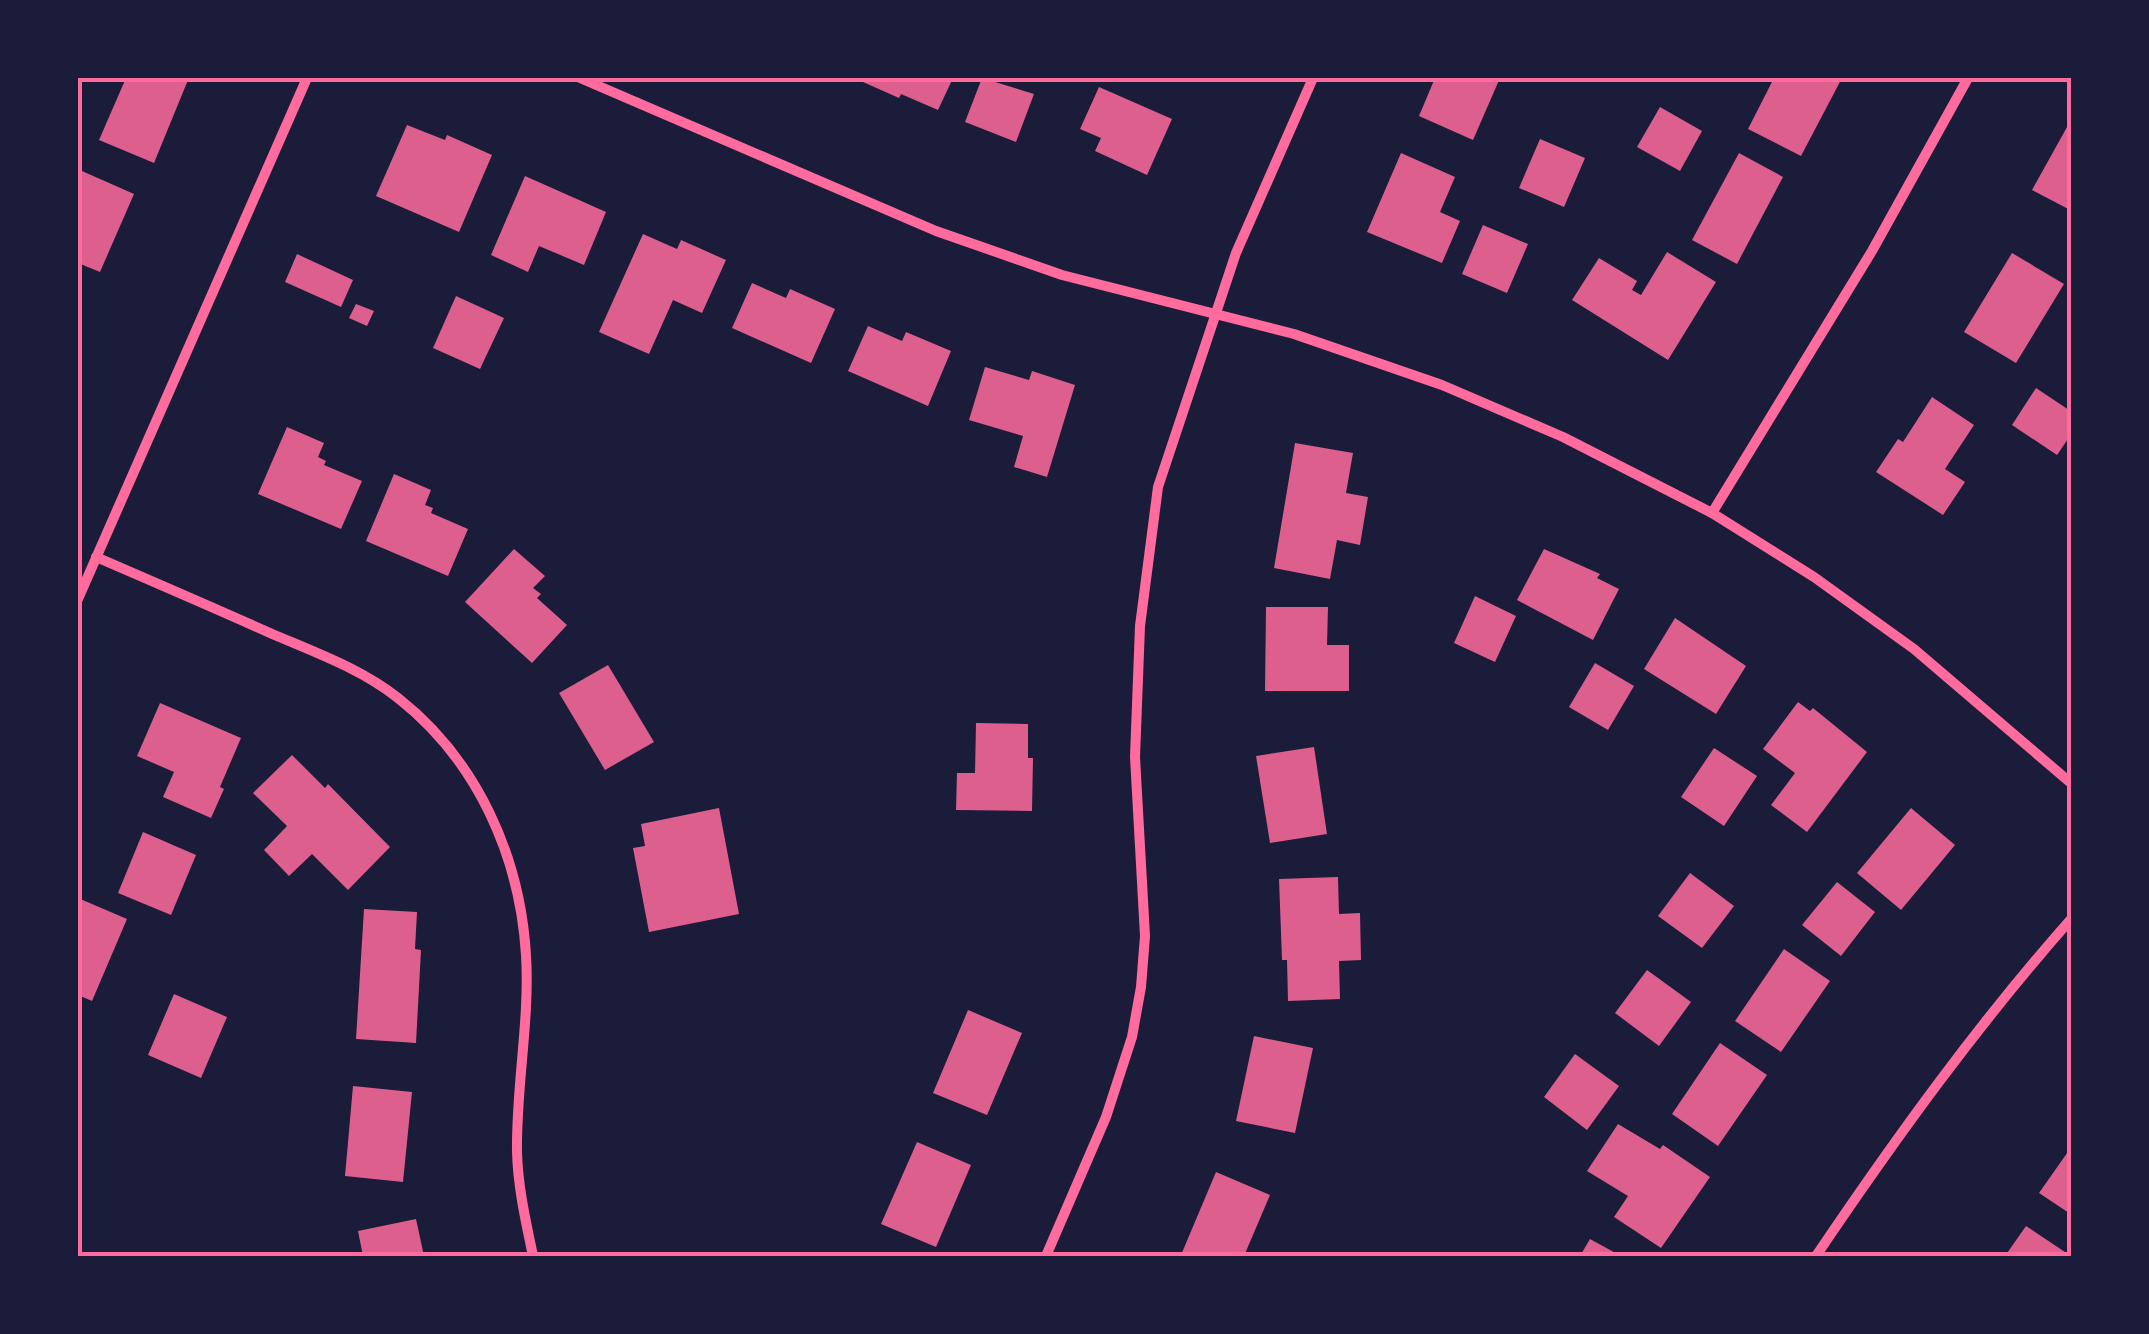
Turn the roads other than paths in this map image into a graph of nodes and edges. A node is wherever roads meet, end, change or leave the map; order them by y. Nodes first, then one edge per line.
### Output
1 (306, 78) edge
2 (580, 78) edge
3 (1313, 78) edge
4 (1968, 78) edge
5 (1216, 312) junction
6 (1712, 514) junction
7 (96, 557) junction
8 (78, 598) edge
9 (2072, 784) edge
10 (2072, 918) edge
11 (533, 1256) edge
12 (1046, 1256) edge
13 (1816, 1256) edge

1 - 7 street
2 - 5 street
3 - 5 street
4 - 6 street
5 - 6 street
5 - 12 street
6 - 9 street
7 - 8 street
7 - 11 street
10 - 13 street

